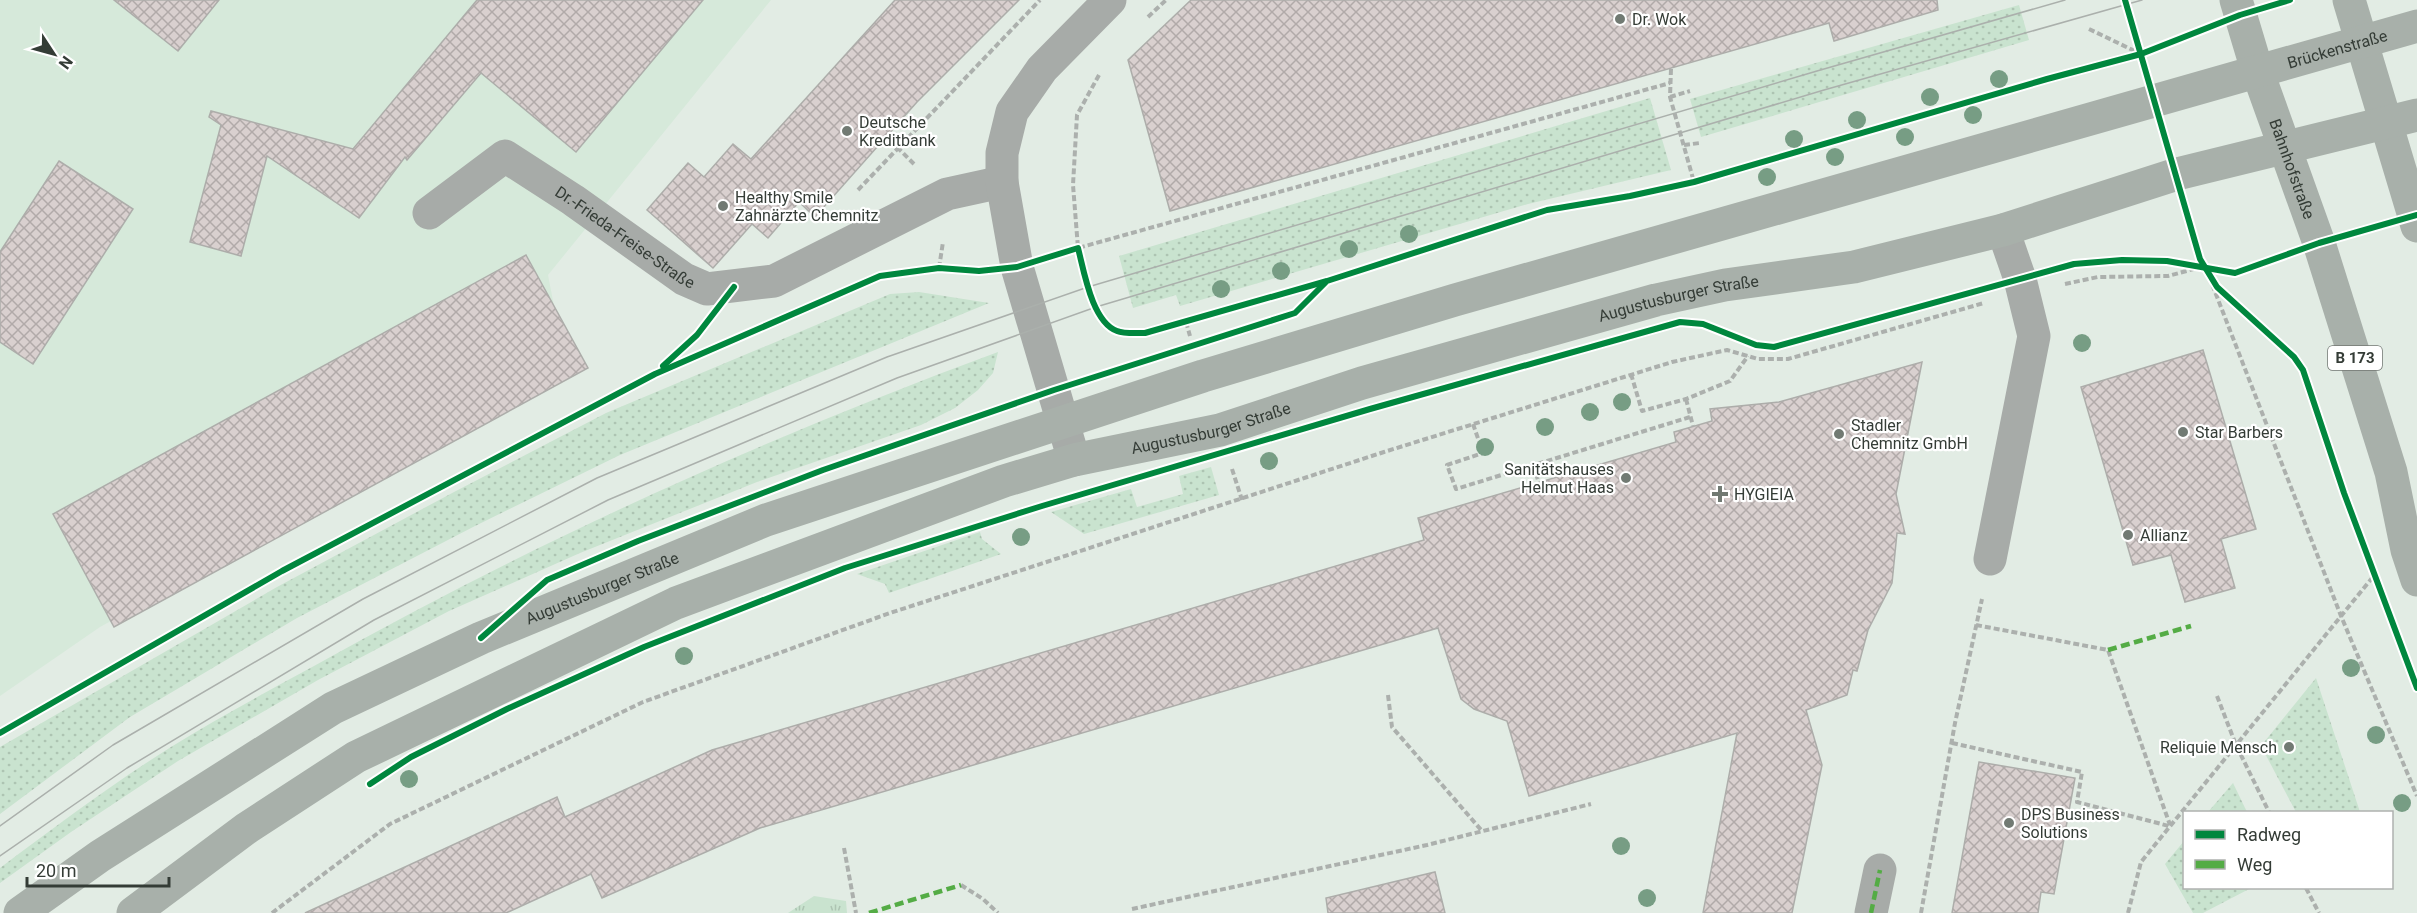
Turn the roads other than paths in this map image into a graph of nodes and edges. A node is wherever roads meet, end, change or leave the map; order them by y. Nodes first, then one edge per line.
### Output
1 (1110, 0) edge
2 (2236, 0) edge
3 (2349, 0) edge
4 (2417, 26) edge
5 (2362, 40) junction
6 (2257, 70) junction
7 (2401, 118) edge
8 (2285, 146) junction
9 (1002, 182) junction
10 (429, 213) dead end
11 (2417, 226) edge
12 (2003, 230) junction
13 (1063, 421) junction
14 (1074, 460) junction
15 (1990, 559) road end
16 (2417, 580) edge
17 (1880, 870) dead end
18 (20, 913) edge
19 (133, 913) edge
20 (1871, 913) edge

1 - 9 street
2 - 6 main road, Bahnhofstraße / B 173
3 - 5 main road
4 - 5 main road, Brückenstraße
5 - 6 main road, Brückenstraße
5 - 7 main road
6 - 8 main road, Bahnhofstraße / B 173
6 - 13 main road, Augustusburger Straße
7 - 8 main road
7 - 11 main road
8 - 12 main road, Augustusburger Straße
8 - 16 main road, Bahnhofstraße / B 173
9 - 10 street, Dr.-Frieda-Freise-Straße
9 - 13 street
12 - 14 main road, Augustusburger Straße
12 - 15 street
13 - 14 street
13 - 18 main road, Augustusburger Straße
14 - 19 main road, Augustusburger Straße
17 - 20 street

